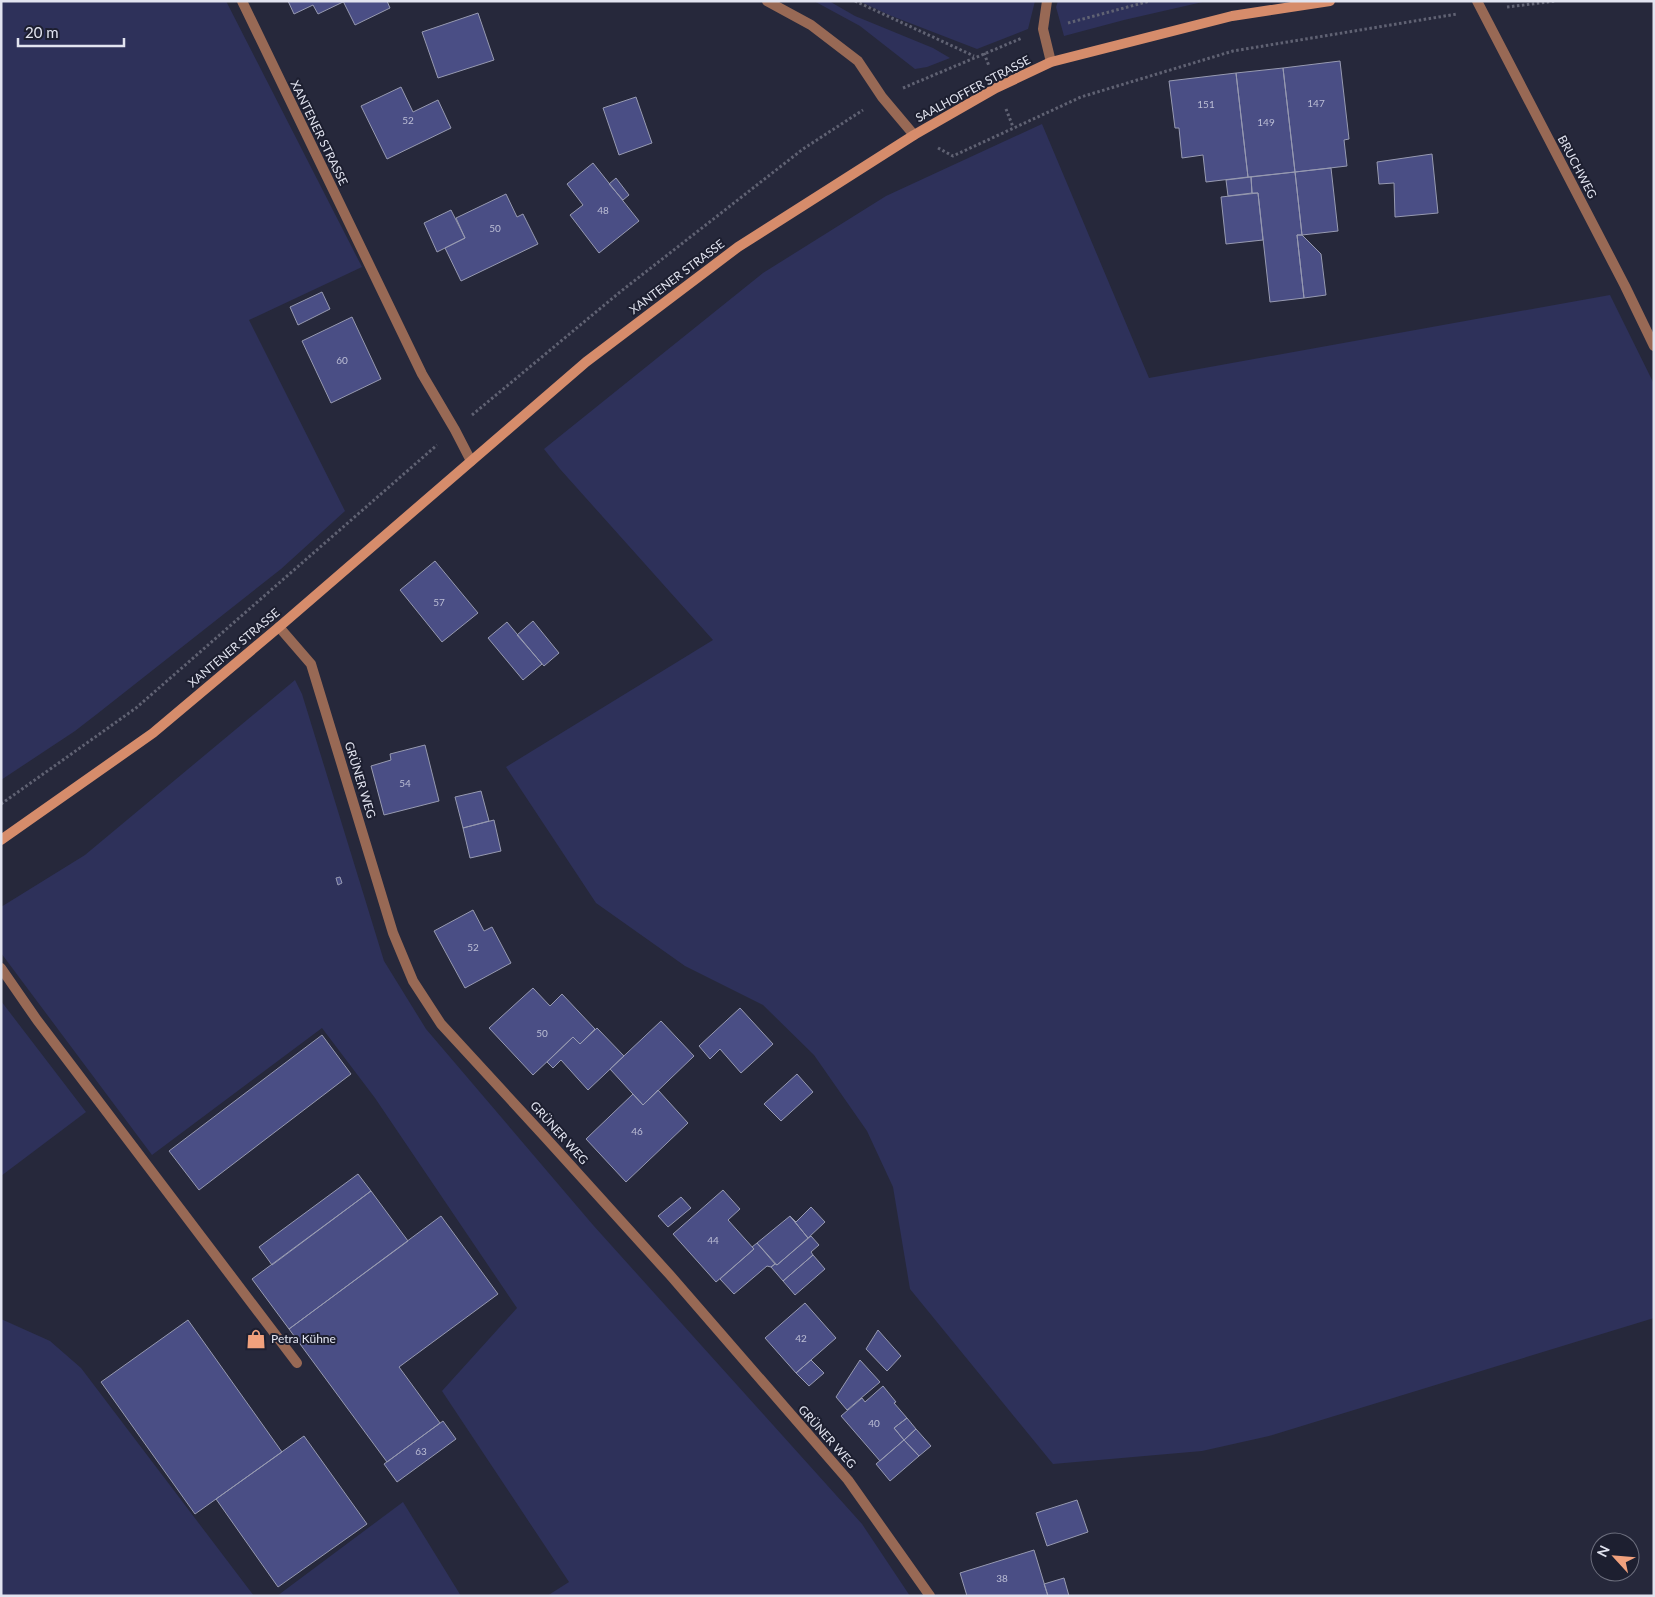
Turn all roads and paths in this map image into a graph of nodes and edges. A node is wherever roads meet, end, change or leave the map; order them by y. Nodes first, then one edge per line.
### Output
1 (242, 1) edge
2 (766, 1) edge
3 (855, 1) edge
4 (1047, 1) edge
5 (1330, 1) edge
6 (1556, 1) edge
7 (1479, 6) edge
8 (975, 57) dead end
9 (1051, 62) junction
10 (914, 135) junction
11 (1654, 346) edge
12 (471, 460) junction
13 (279, 627) junction
14 (1, 840) edge
15 (1, 968) edge
16 (297, 1364) dead end
17 (930, 1596) edge

1 - 12 street, XANTENER STRASSE
2 - 10 street, SAALHOFFER STRASSE
3 - 8 path
4 - 9 street
5 - 9 main road, SAALHOFFER STRASSE
6 - 7 path
7 - 10 path
7 - 11 street, BRUCHWEG
9 - 10 main road, SAALHOFFER STRASSE
10 - 12 main road, XANTENER STRASSE
12 - 13 main road, XANTENER STRASSE
13 - 14 main road, XANTENER STRASSE
13 - 17 street, GRÜNER WEG
15 - 16 street

